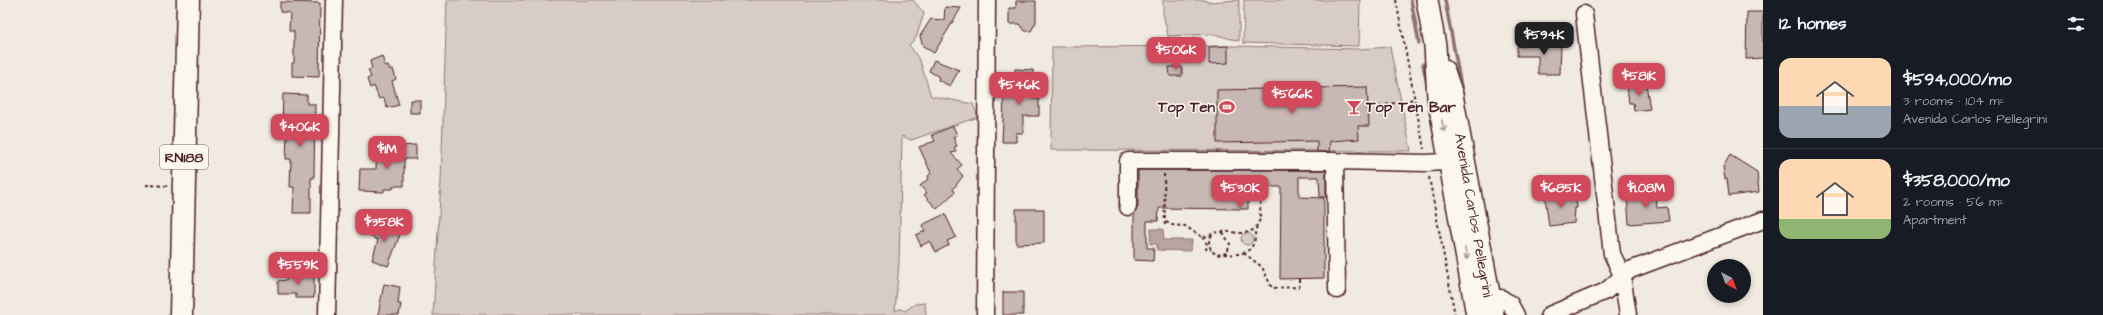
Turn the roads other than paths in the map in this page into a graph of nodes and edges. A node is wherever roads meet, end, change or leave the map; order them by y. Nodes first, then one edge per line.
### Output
1 (188, 0) edge
2 (334, 0) edge
3 (988, 0) edge
4 (1427, 0) edge
5 (1584, 14) dead end
6 (1335, 161) junction
7 (1457, 161) junction
8 (1128, 207) dead end
9 (1763, 220) edge
10 (1622, 275) junction
11 (1337, 290) dead end
12 (1483, 307) edge
13 (181, 315) edge
14 (327, 315) edge
15 (985, 315) edge
16 (1516, 315) edge
17 (1549, 315) edge
18 (1628, 315) edge

1 - 13 highway, RN188
2 - 14 street
3 - 15 street
4 - 7 main road, Avenida Carlos Pellegrini
5 - 10 street
6 - 7 street
6 - 8 street
6 - 11 street
7 - 12 main road, Avenida Carlos Pellegrini
9 - 10 street
10 - 17 street
10 - 18 street
12 - 16 street

